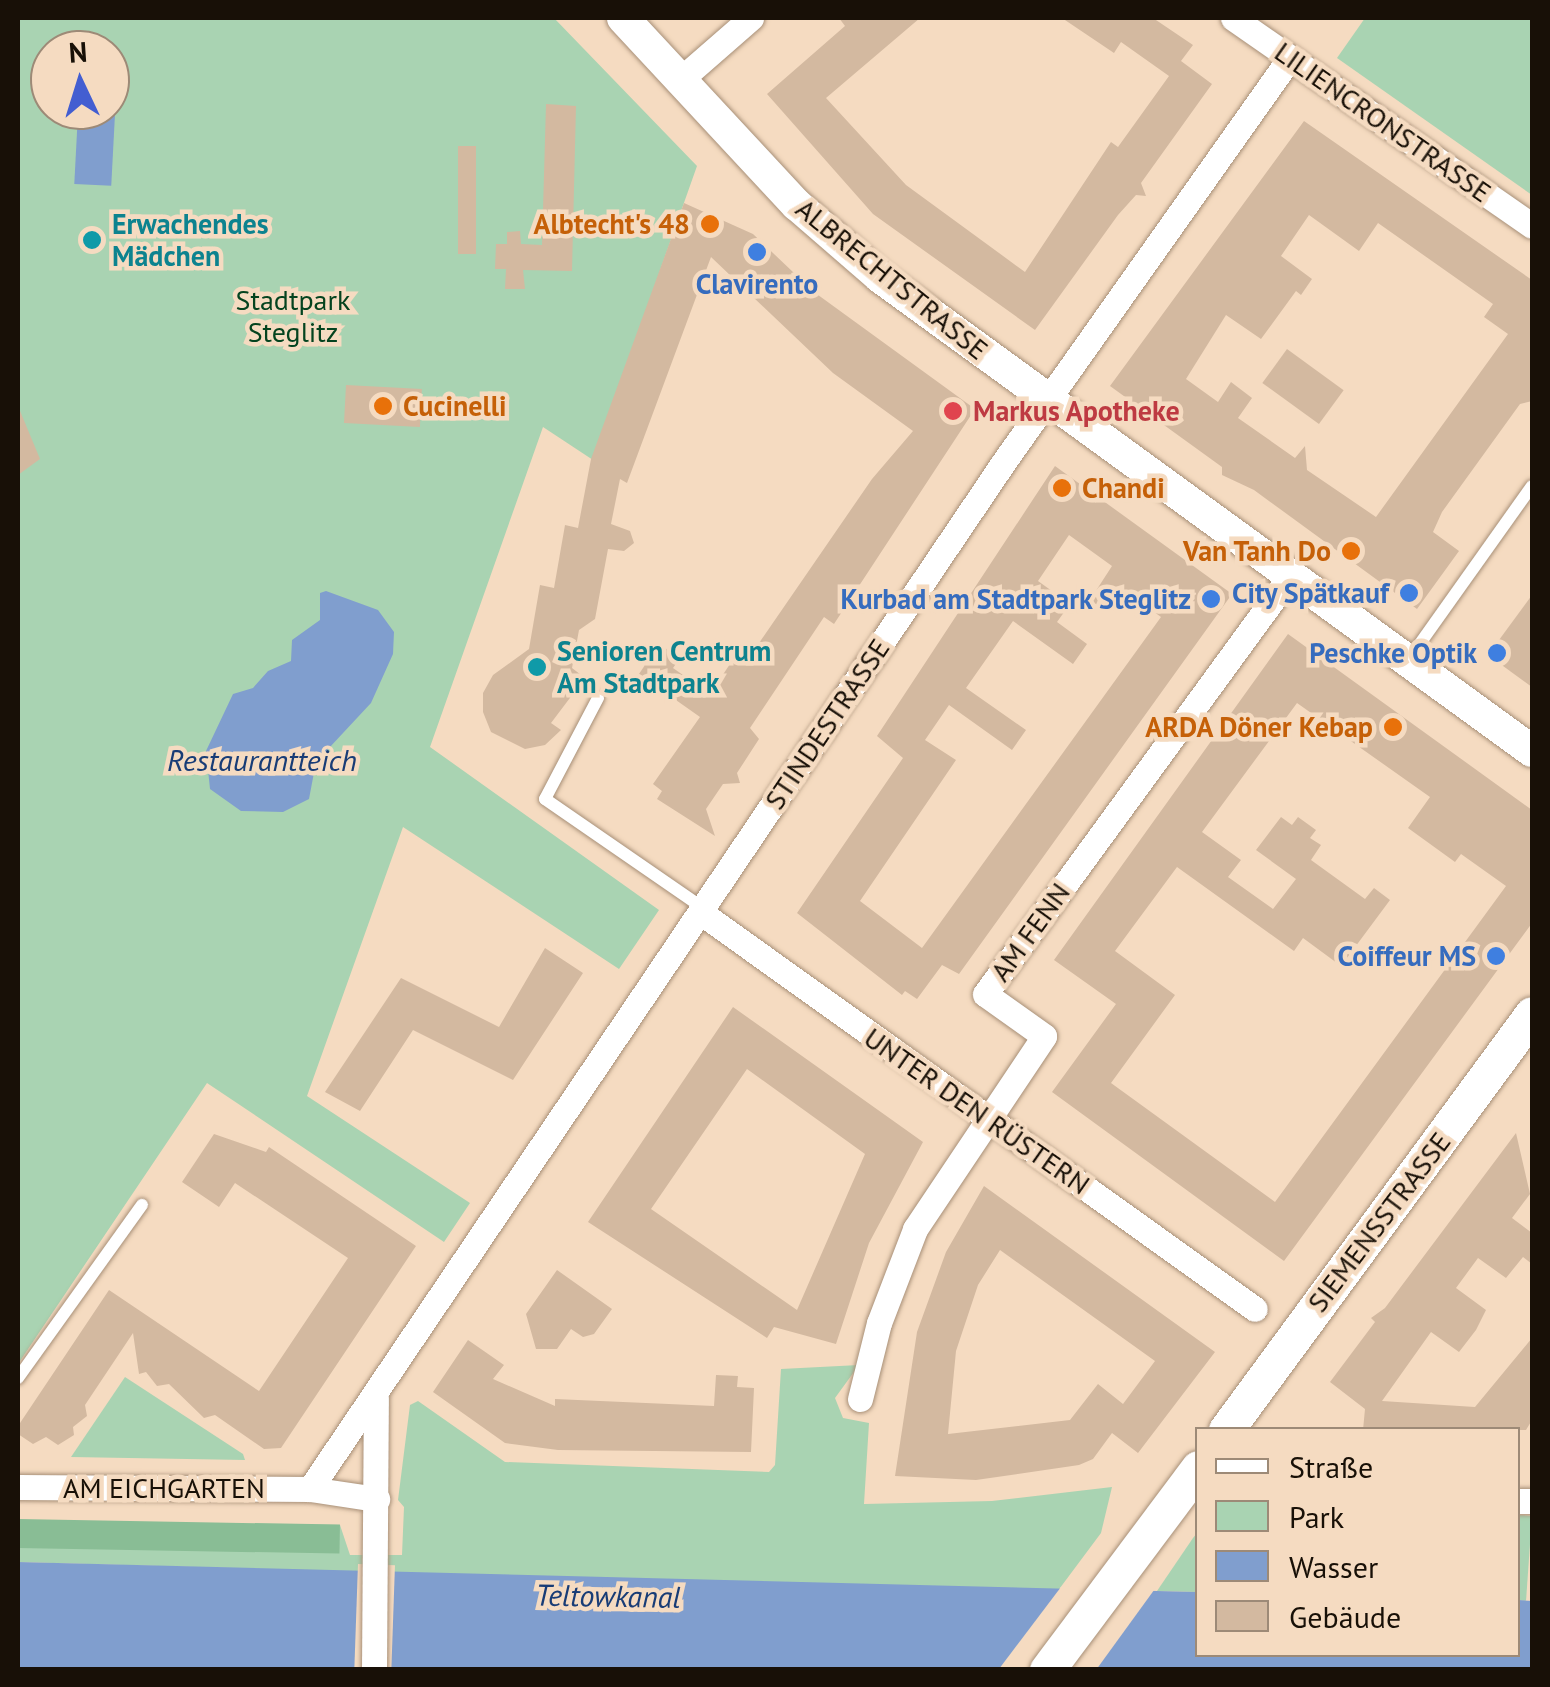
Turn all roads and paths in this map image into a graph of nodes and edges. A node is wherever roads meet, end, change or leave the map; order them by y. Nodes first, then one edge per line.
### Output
1 (623, 18) edge
2 (751, 18) edge
3 (1233, 18) edge
4 (1290, 58) junction
5 (681, 79) junction
6 (1532, 226) edge
7 (1047, 400) junction
8 (1532, 486) edge
9 (1290, 576) junction
10 (1407, 661) junction
11 (598, 698) dead end
12 (1532, 751) edge
13 (701, 910) junction
14 (1532, 1014) edge
15 (986, 1117) junction
16 (142, 1205) dead end
17 (1255, 1309) dead end
18 (18, 1378) edge
19 (376, 1398) junction
20 (860, 1399) dead end
21 (1228, 1427) edge
22 (1195, 1472) edge
23 (18, 1487) edge
24 (310, 1490) junction
25 (377, 1499) junction
26 (374, 1670) edge
27 (1047, 1670) edge

1 - 5 street, ALBRECHTSTRASSE
2 - 5 street
3 - 4 street, LILIENCRONSTRASSE
4 - 6 street, LILIENCRONSTRASSE
4 - 7 street, STINDESTRASSE
5 - 7 street, ALBRECHTSTRASSE
7 - 9 street, ALBRECHTSTRASSE
7 - 13 street, STINDESTRASSE
8 - 10 lane
9 - 10 street, ALBRECHTSTRASSE
9 - 15 street, AM FENN
10 - 12 street, ALBRECHTSTRASSE
11 - 13 lane
13 - 15 street, UNTER DEN RÜSTERN
13 - 19 street, STINDESTRASSE
14 - 21 main road, SIEMENSSTRASSE
15 - 17 street, UNTER DEN RÜSTERN
15 - 20 street, AM FENN
16 - 18 lane
19 - 24 street, STINDESTRASSE
19 - 25 street
22 - 27 main road
23 - 24 street, AM EICHGARTEN
24 - 25 street
25 - 26 street

